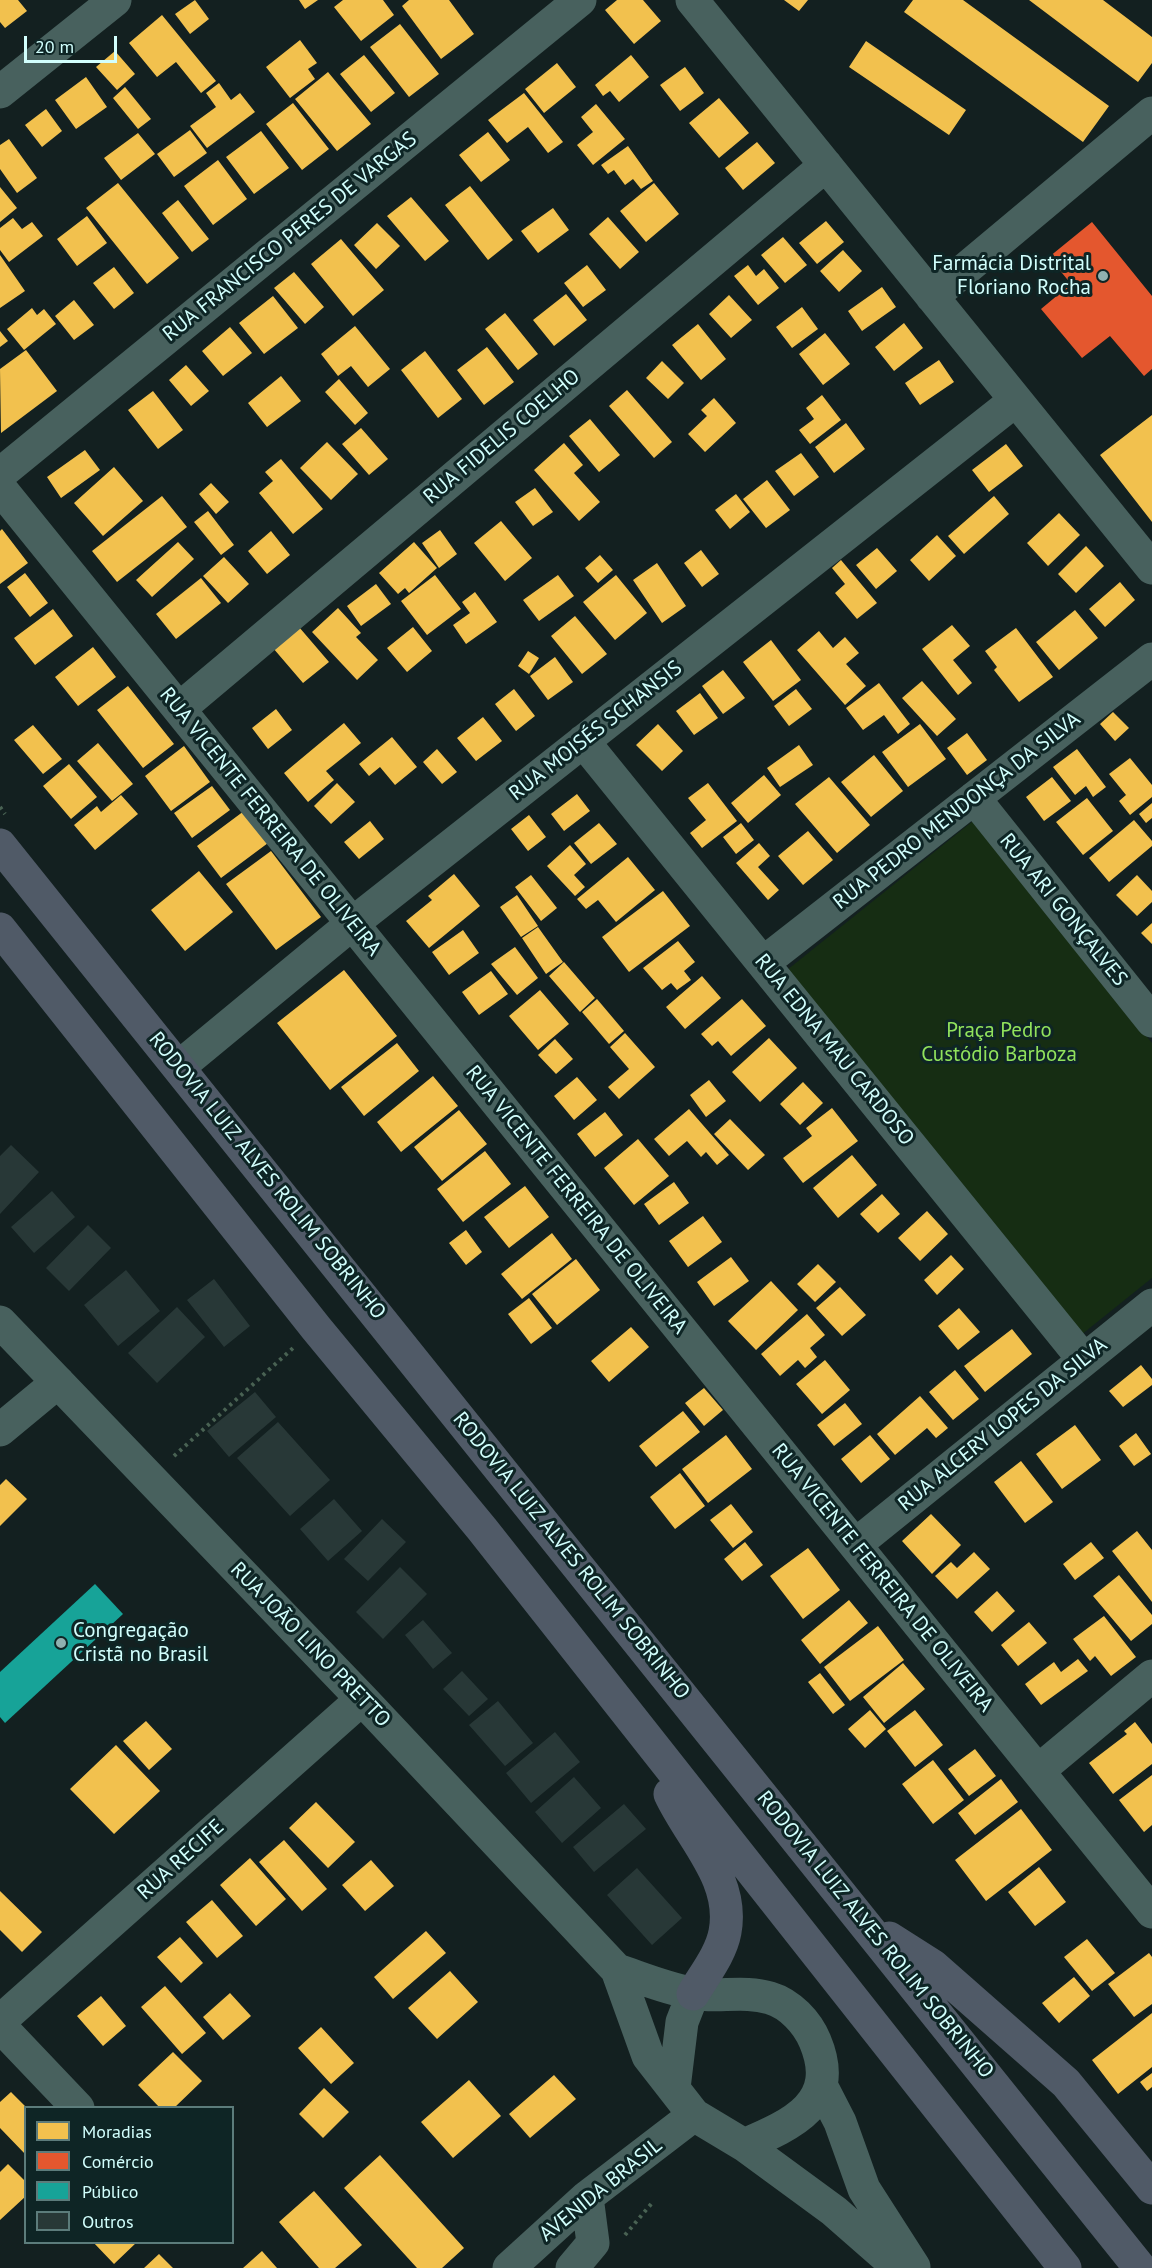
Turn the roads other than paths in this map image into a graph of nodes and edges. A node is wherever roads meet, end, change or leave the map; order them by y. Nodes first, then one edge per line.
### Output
1 (115, 0) edge
2 (580, 0) edge
3 (692, 0) edge
4 (0, 92) edge
5 (1152, 113) edge
6 (825, 165) junction
7 (932, 297) junction
8 (1016, 400) junction
9 (0, 474) edge
10 (0, 488) edge
11 (1152, 568) edge
12 (1152, 659) edge
13 (179, 709) junction
14 (583, 741) junction
15 (974, 798) junction
16 (0, 845) edge
17 (353, 923) junction
18 (0, 929) edge
19 (763, 963) junction
20 (1152, 1021) edge
21 (180, 1066) junction
22 (1152, 1305) edge
23 (0, 1322) edge
24 (1084, 1360) junction
25 (58, 1382) junction
26 (0, 1430) edge
27 (855, 1545) junction
28 (1152, 1676) edge
29 (362, 1699) junction
30 (640, 1730) junction
31 (1038, 1771) junction
32 (1152, 1912) edge
33 (867, 1924) junction
34 (617, 1970) junction
35 (693, 1994) junction
36 (0, 2021) edge
37 (0, 2026) edge
38 (674, 2088) junction
39 (822, 2088) junction
40 (76, 2106) edge
41 (694, 2115) junction
42 (744, 2145) junction
43 (1152, 2188) edge
44 (587, 2197) junction
45 (509, 2268) edge
46 (572, 2268) edge
47 (899, 2268) edge
48 (915, 2268) edge
49 (1065, 2268) edge
50 (1140, 2268) edge

1 - 4 street
2 - 9 street, RUA FRANCISCO PERES DE VARGAS
3 - 6 street
5 - 7 street
6 - 7 street
6 - 13 street, RUA FIDELIS COELHO
7 - 8 street
8 - 11 street
8 - 14 street, RUA MOISÉS SCHANSIS
10 - 13 street, RUA VICENTE FERREIRA DE OLIVEIRA
12 - 15 street, RUA PEDRO MENDONÇA DA SILVA
13 - 17 street, RUA VICENTE FERREIRA DE OLIVEIRA
14 - 17 street, RUA MOISÉS SCHANSIS
14 - 19 street, RUA EDNA MAU CARDOSO
15 - 19 street, RUA PEDRO MENDONÇA DA SILVA
15 - 20 street, RUA ARI GONÇALVES
16 - 21 highway, RODOVIA LUIZ ALVES ROLIM SOBRINHO
17 - 21 street, RUA MOISÉS SCHANSIS
17 - 27 street, RUA VICENTE FERREIRA DE OLIVEIRA
18 - 30 highway
19 - 24 street, RUA EDNA MAU CARDOSO
21 - 33 highway, RODOVIA LUIZ ALVES ROLIM SOBRINHO
22 - 24 street, RUA ALCERY LOPES DA SILVA
23 - 25 street, RUA JOÃO LINO PRETTO
24 - 27 street, RUA ALCERY LOPES DA SILVA
25 - 26 street
25 - 29 street, RUA JOÃO LINO PRETTO
27 - 31 street, RUA VICENTE FERREIRA DE OLIVEIRA
28 - 31 street
29 - 34 street, RUA JOÃO LINO PRETTO
29 - 36 street, RUA RECIFE
30 - 35 highway
30 - 49 highway
31 - 32 street, RUA VICENTE FERREIRA DE OLIVEIRA
33 - 43 highway
33 - 50 highway, RODOVIA LUIZ ALVES ROLIM SOBRINHO
34 - 35 street, RUA JOÃO LINO PRETTO
34 - 38 street, RUA JOÃO LINO PRETTO
35 - 38 street
35 - 39 street
37 - 40 street
38 - 41 street, RUA JOÃO LINO PRETTO
39 - 42 street
39 - 48 street
41 - 42 street, RUA JOÃO LINO PRETTO
41 - 44 street, AVENIDA BRASIL
42 - 47 street, RUA JOÃO LINO PRETTO
44 - 45 street, AVENIDA BRASIL
44 - 46 street

